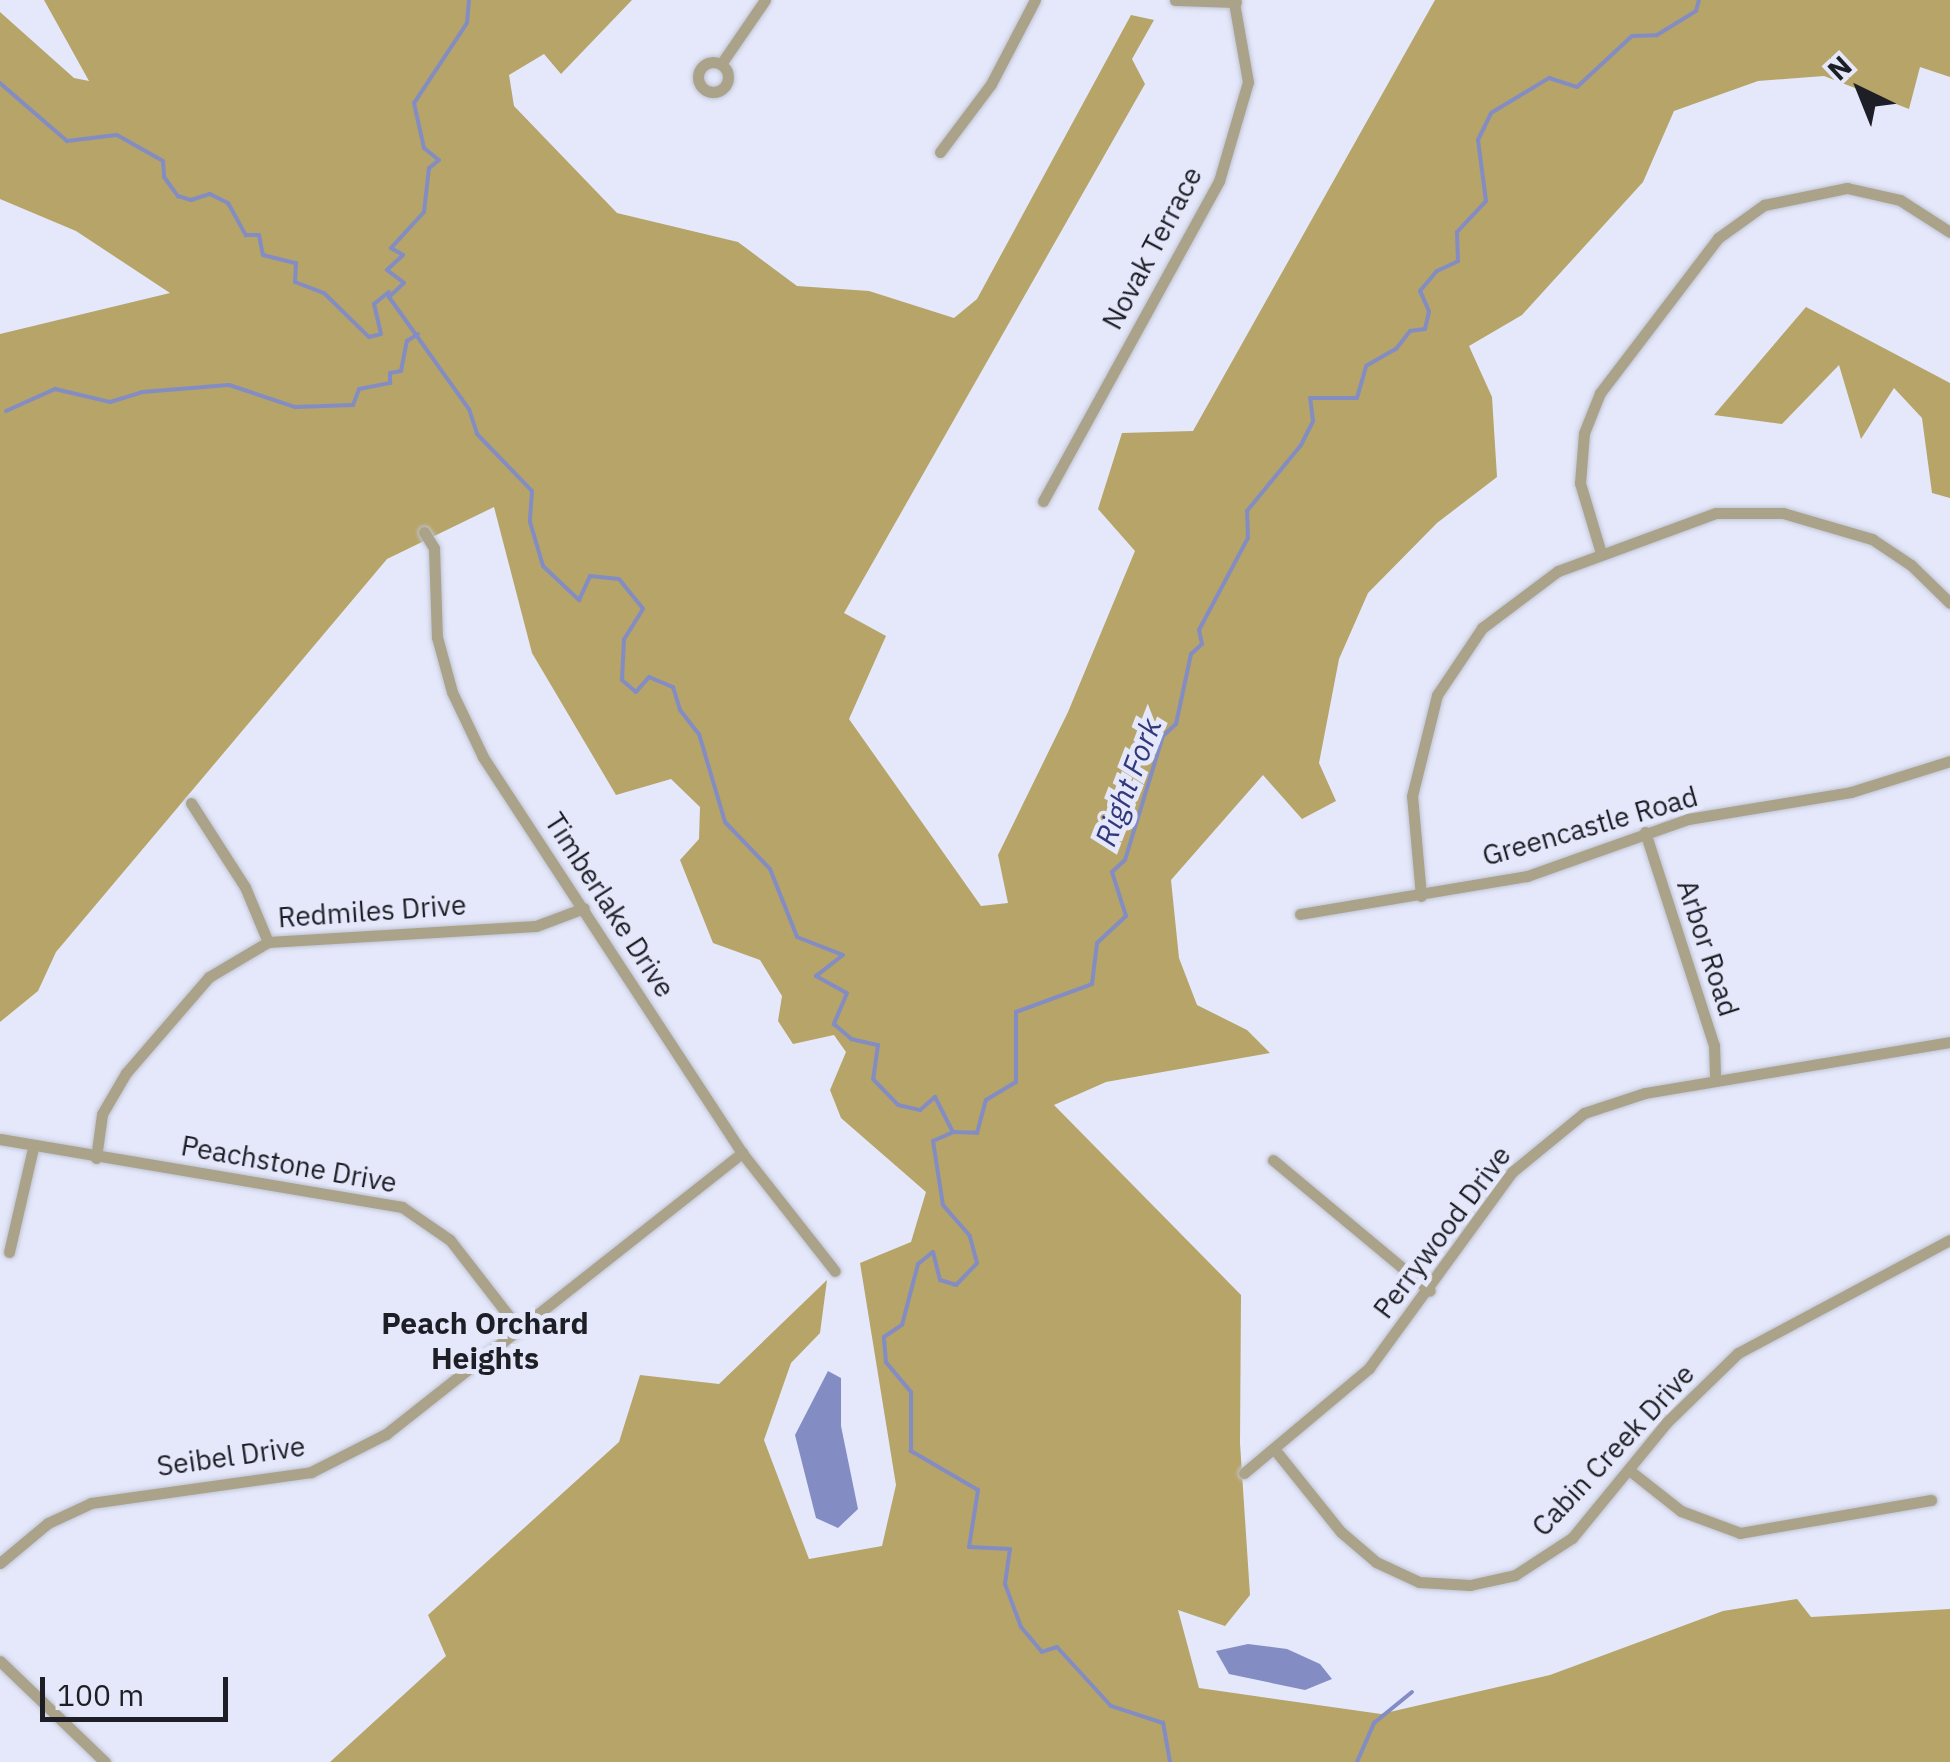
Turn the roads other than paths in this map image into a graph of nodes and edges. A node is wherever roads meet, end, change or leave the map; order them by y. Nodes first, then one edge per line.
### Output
1 (764, 0) edge
2 (1034, 0) edge
3 (1175, 0) edge
4 (1237, 2) edge
5 (720, 64) dead end
6 (940, 152) dead end
7 (1950, 232) edge
8 (1043, 501) dead end
9 (424, 532) dead end
10 (1601, 552) junction
11 (1950, 603) edge
12 (1950, 760) edge
13 (191, 802) dead end
14 (1645, 832) junction
15 (1421, 896) junction
16 (584, 908) junction
17 (1300, 914) dead end
18 (268, 942) junction
19 (1950, 1042) edge
20 (1715, 1080) junction
21 (0, 1138) edge
22 (32, 1148) junction
23 (742, 1152) junction
24 (96, 1158) junction
25 (1272, 1160) dead end
26 (1950, 1240) edge
27 (10, 1252) dead end
28 (835, 1270) dead end
29 (1430, 1290) junction
30 (518, 1329) junction
31 (1275, 1450) junction
32 (1630, 1470) junction
33 (1244, 1473) dead end
34 (1931, 1500) dead end
35 (0, 1564) edge
36 (0, 1661) edge
37 (105, 1762) edge

1 - 5 street
2 - 6 street
3 - 4 street
4 - 8 street, Novak Terrace
7 - 10 street
9 - 16 street, Timberlake Drive
10 - 11 street
10 - 15 street
12 - 14 street, Greencastle Road
13 - 18 street
14 - 15 street, Greencastle Road
14 - 20 street, Arbor Road
15 - 17 street, Greencastle Road
16 - 18 street, Redmiles Drive
16 - 23 street, Timberlake Drive
18 - 24 street, Redmiles Drive
19 - 20 street, Perrywood Drive
20 - 29 street, Perrywood Drive
21 - 22 street, Peachstone Drive
22 - 24 street, Peachstone Drive
22 - 27 street
23 - 28 street, Timberlake Drive
23 - 30 street, Seibel Drive
24 - 30 street, Peachstone Drive
25 - 29 street
26 - 32 street, Cabin Creek Drive
29 - 31 street, Perrywood Drive
30 - 35 street, Seibel Drive
31 - 32 street, Cabin Creek Drive
31 - 33 street, Perrywood Drive
32 - 34 street
36 - 37 street

